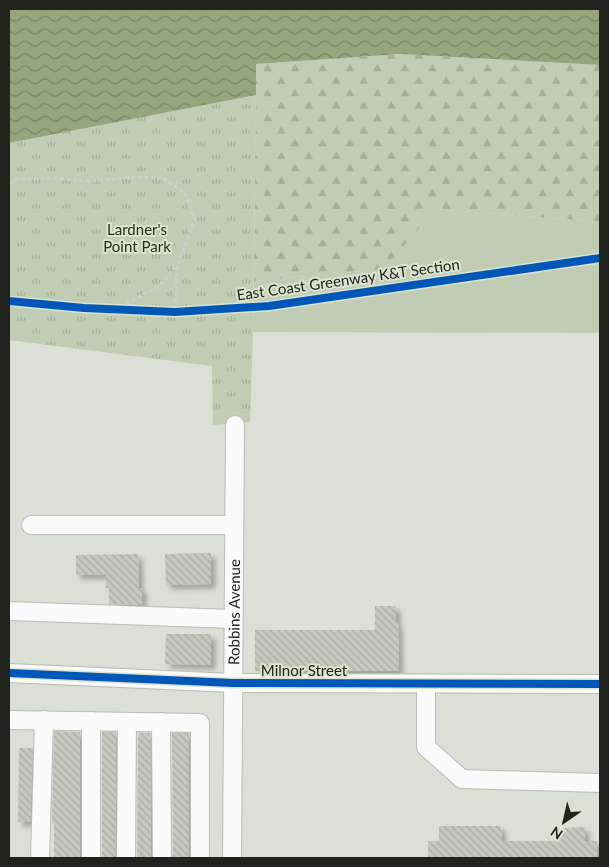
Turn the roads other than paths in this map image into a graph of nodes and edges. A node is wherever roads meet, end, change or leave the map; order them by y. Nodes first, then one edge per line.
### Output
1 (235, 425) dead end
2 (31, 524) dead end
3 (234, 525) junction
4 (9, 611) edge
5 (233, 619) junction
6 (9, 673) edge
7 (233, 683) junction
8 (426, 684) junction
9 (600, 684) edge
10 (9, 720) edge
11 (44, 720) junction
12 (90, 721) junction
13 (127, 722) junction
14 (161, 722) junction
15 (600, 783) edge
16 (40, 858) edge
17 (91, 858) edge
18 (126, 858) edge
19 (162, 858) edge
20 (200, 858) edge
21 (232, 858) edge

1 - 3 street, Robbins Avenue
2 - 3 street
3 - 5 street, Robbins Avenue
4 - 5 street
5 - 7 street, Robbins Avenue
6 - 7 street, Milnor Street
7 - 8 street, Milnor Street
7 - 21 street, Robbins Avenue
8 - 9 street, Milnor Street
8 - 15 street
10 - 11 street
11 - 12 street
11 - 16 street
12 - 13 street
12 - 17 street
13 - 14 street
13 - 18 street
14 - 19 street
14 - 20 street

